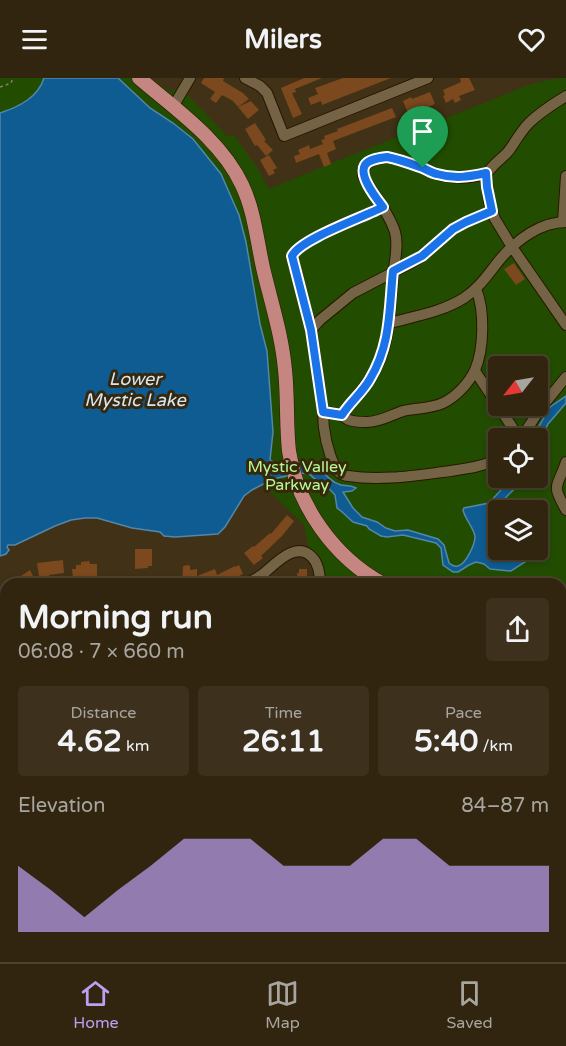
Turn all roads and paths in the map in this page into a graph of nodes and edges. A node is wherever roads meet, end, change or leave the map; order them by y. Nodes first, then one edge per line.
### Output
1 (13, 78) edge
2 (139, 78) edge
3 (190, 78) edge
4 (245, 78) edge
5 (428, 78) edge
6 (0, 87) edge
7 (566, 96) edge
8 (173, 107) junction
9 (486, 173) junction
10 (566, 176) edge
11 (383, 207) junction
12 (492, 211) junction
13 (565, 222) edge
14 (512, 247) junction
15 (393, 271) junction
16 (476, 289) junction
17 (390, 323) junction
18 (566, 325) edge
19 (311, 330) junction
20 (474, 371) junction
21 (565, 382) edge
22 (323, 412) junction
23 (342, 415) junction
24 (513, 428) edge
25 (528, 428) edge
26 (566, 462) edge
27 (488, 464) edge
28 (566, 510) edge
29 (257, 578) edge
30 (320, 578) edge
31 (374, 578) edge

1 - 6 path
2 - 8 main road
3 - 8 street
4 - 5 street
7 - 9 street
8 - 31 main road
9 - 11 street
9 - 12 street
10 - 13 street
11 - 15 street
11 - 19 street
12 - 14 street
12 - 15 street
13 - 14 street
14 - 16 street
14 - 18 street
15 - 17 street
15 - 19 street
16 - 17 street
16 - 20 street
17 - 23 street
19 - 22 street
20 - 23 street
20 - 24 street
21 - 25 street
22 - 23 street
22 - 27 street
26 - 28 street
29 - 30 street

